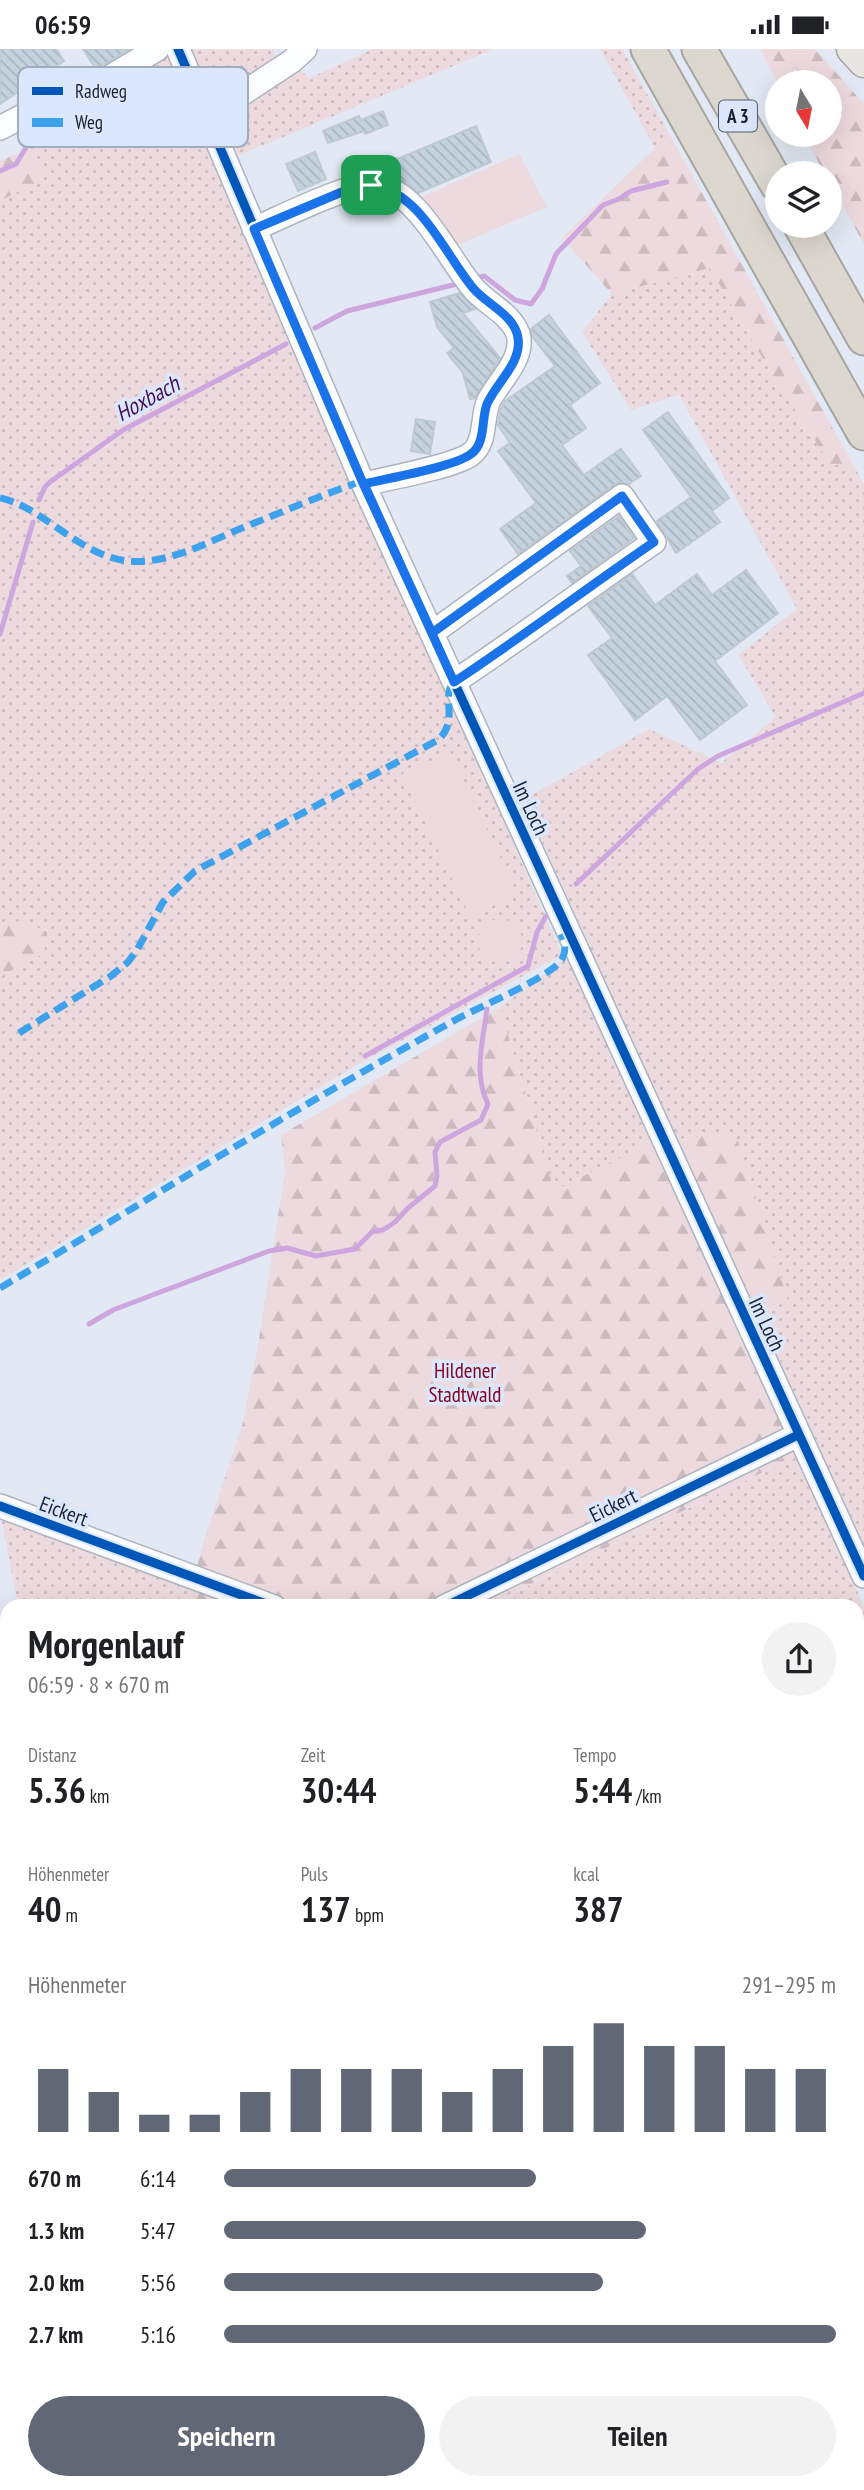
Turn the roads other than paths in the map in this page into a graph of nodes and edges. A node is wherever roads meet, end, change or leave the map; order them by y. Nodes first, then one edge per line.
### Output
1 (157, 49) edge
2 (178, 49) edge
3 (305, 49) edge
4 (648, 49) edge
5 (699, 49) edge
6 (852, 49) edge
7 (864, 62) edge
8 (127, 67) edge
9 (186, 67) edge
10 (248, 90) edge
11 (18, 119) edge
12 (0, 128) edge
13 (220, 147) edge
14 (765, 163) edge
15 (254, 229) junction
16 (808, 238) edge
17 (864, 338) edge
18 (864, 433) edge
19 (364, 484) junction
20 (432, 633) junction
21 (454, 682) junction
22 (798, 1435) junction
23 (0, 1506) edge
24 (864, 1576) edge
25 (252, 1599) edge
26 (460, 1599) edge

1 - 8 street
2 - 9 street, Im Loch
3 - 10 street
4 - 18 highway, A 3
5 - 14 highway, A 3
6 - 7 main road
11 - 12 street
13 - 15 street, Im Loch
15 - 19 street, Im Loch
15 - 19 street
16 - 17 highway
19 - 20 street, Im Loch
20 - 21 street, Im Loch
20 - 21 street
21 - 22 street, Im Loch
22 - 24 street, Im Loch
22 - 26 street, Eickert
23 - 25 street, Eickert

